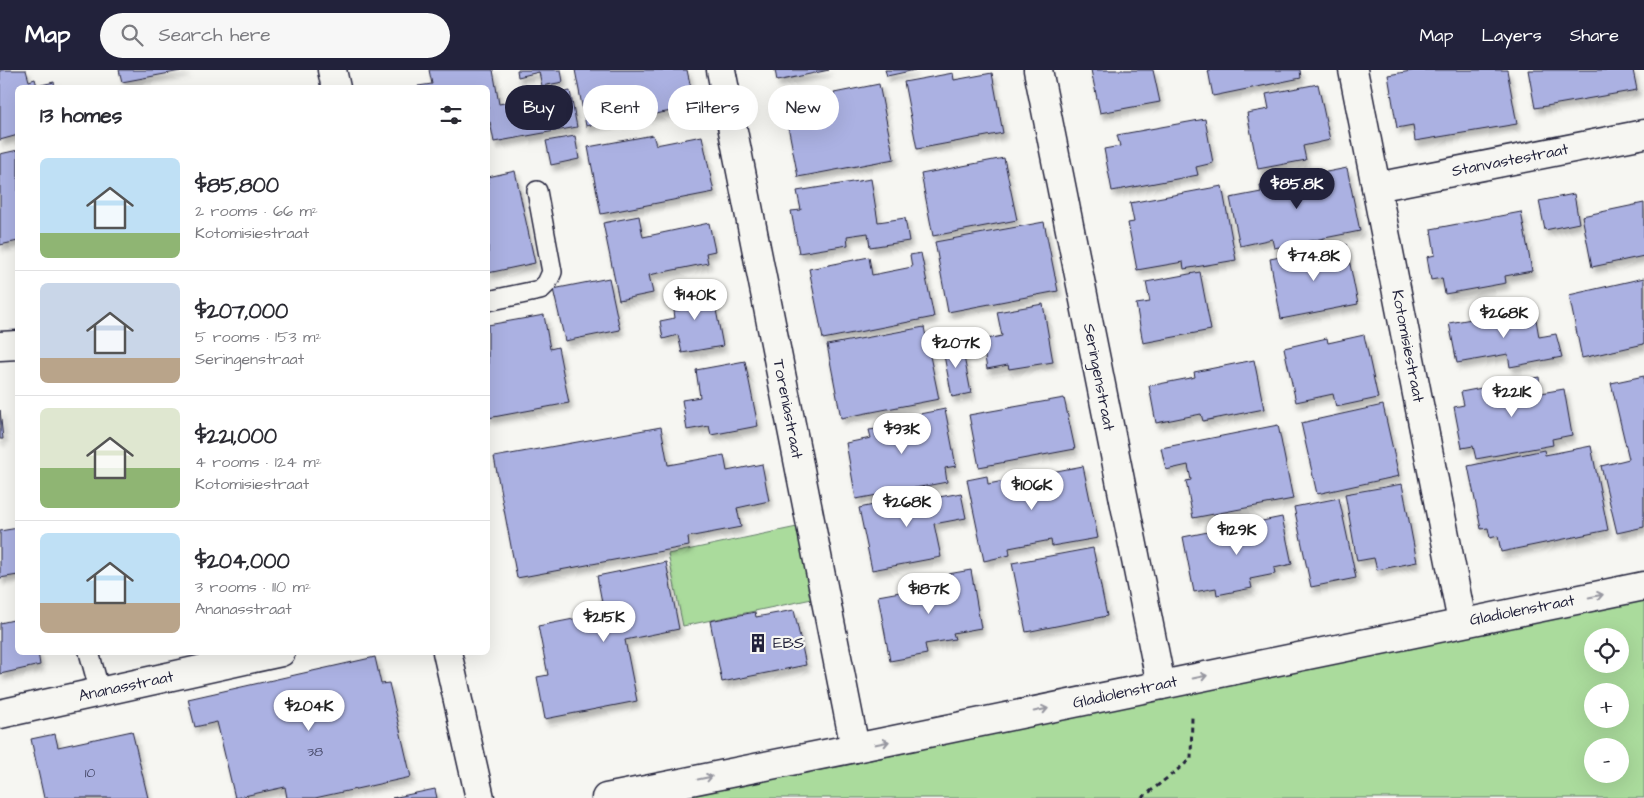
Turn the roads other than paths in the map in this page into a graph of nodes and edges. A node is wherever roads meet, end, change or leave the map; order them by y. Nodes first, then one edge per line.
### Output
1 (332, 70) edge
2 (721, 70) edge
3 (1038, 70) edge
4 (1353, 70) edge
5 (335, 85) edge
6 (1644, 134) edge
7 (1376, 186) junction
8 (537, 191) dead end
9 (490, 301) edge
10 (15, 345) edge
11 (0, 346) edge
12 (1644, 586) edge
13 (1462, 622) junction
14 (90, 655) edge
15 (267, 655) edge
16 (448, 655) edge
17 (1161, 685) junction
18 (100, 692) junction
19 (0, 714) edge
20 (855, 748) junction
21 (480, 798) edge
22 (606, 798) edge

1 - 5 street
2 - 20 street, Toreniastraat
3 - 17 street, Seringenstraat
4 - 7 street, Kotomisiestraat
6 - 7 street, Stanvastestraat
7 - 13 street, Kotomisiestraat
8 - 9 lane
10 - 11 street
13 -> 12 street, Gladiolenstraat
17 -> 13 street, Gladiolenstraat
14 - 18 lane
15 - 18 street, Ananasstraat
16 - 21 street
20 -> 17 street, Gladiolenstraat
18 - 19 street, Ananasstraat
22 -> 20 street, Gladiolenstraat

